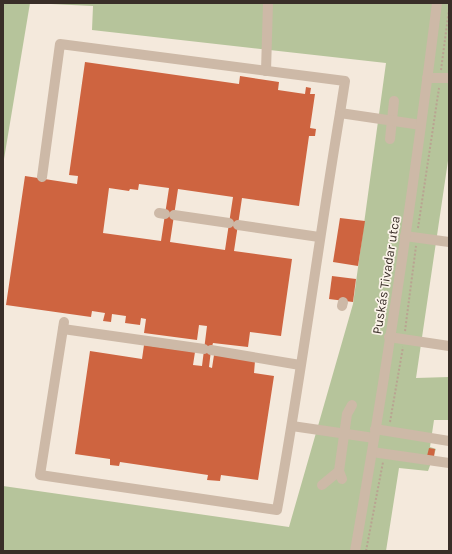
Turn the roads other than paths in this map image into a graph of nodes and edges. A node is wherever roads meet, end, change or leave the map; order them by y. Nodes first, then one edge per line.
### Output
1 (268, 3) edge
2 (437, 3) edge
3 (266, 71) junction
4 (427, 78) junction
5 (445, 78) edge
6 (394, 101) dead end
7 (340, 113) junction
8 (392, 120) junction
9 (421, 125) junction
10 (390, 139) dead end
11 (42, 177) dead end
12 (166, 214) dead end
13 (319, 236) junction
14 (405, 236) junction
15 (449, 242) edge
16 (389, 337) junction
17 (449, 346) edge
18 (300, 365) junction
19 (347, 409) dead end
20 (292, 426) junction
21 (344, 434) junction
22 (375, 434) junction
23 (449, 441) edge
24 (372, 452) junction
25 (449, 463) edge
26 (322, 485) dead end
27 (355, 551) edge

1 - 3 street
2 - 4 street, Puskás Tivadar utca
3 - 7 street
3 - 11 street
4 - 5 street
4 - 9 street, Puskás Tivadar utca
6 - 8 street
7 - 8 street
7 - 13 street
8 - 9 street
8 - 10 street
9 - 14 street, Puskás Tivadar utca
12 - 13 street
13 - 18 street
14 - 15 street
14 - 16 street, Puskás Tivadar utca
16 - 17 street
16 - 22 street, Puskás Tivadar utca
18 - 20 street
18 - 20 street
19 - 21 street
20 - 21 street
21 - 22 street
21 - 26 street
22 - 23 street
22 - 24 street, Puskás Tivadar utca
24 - 25 street
24 - 27 street, Puskás Tivadar utca

